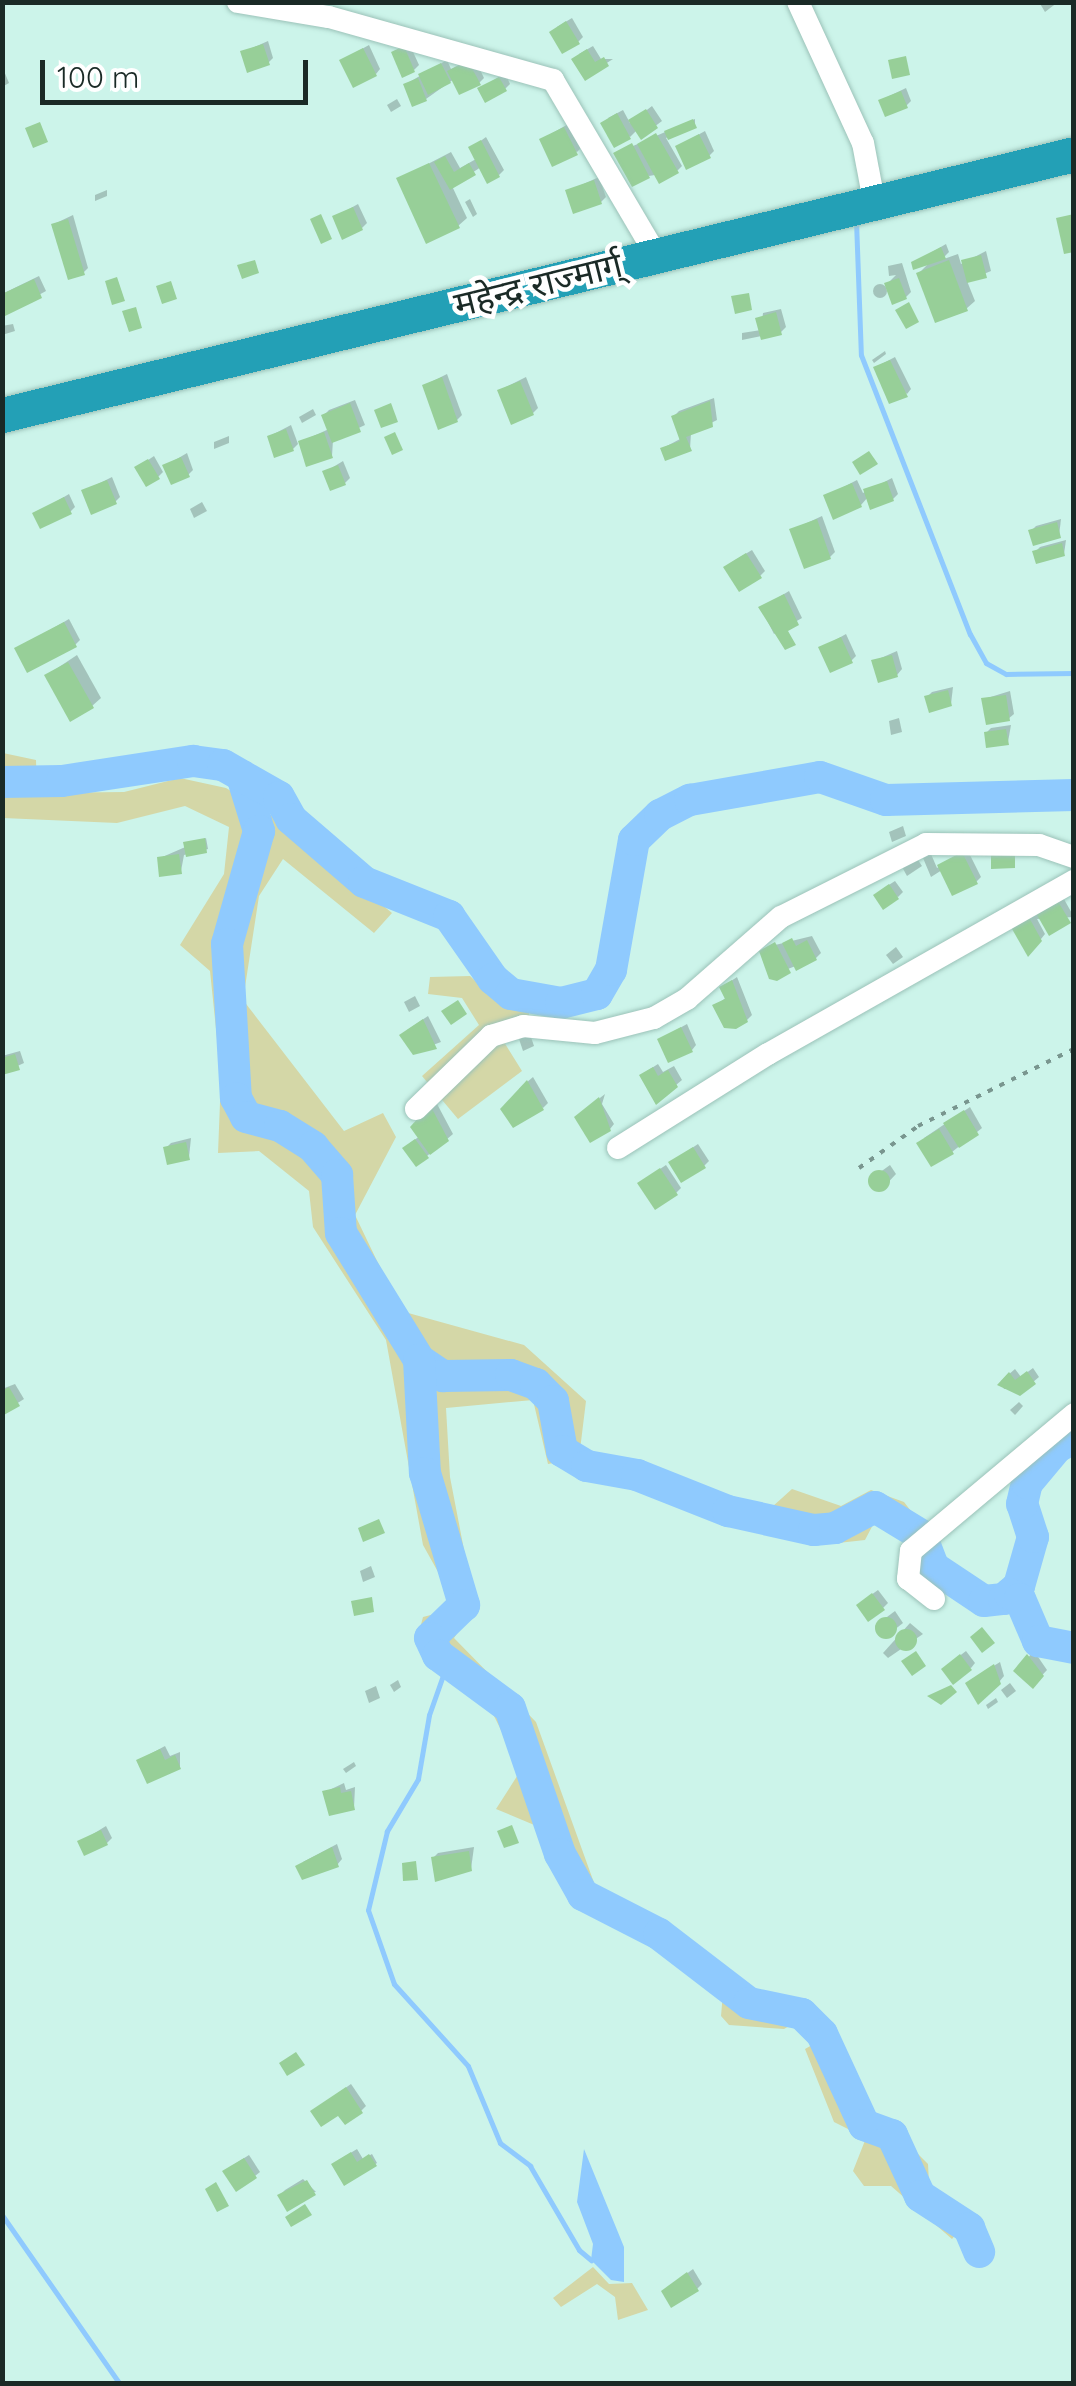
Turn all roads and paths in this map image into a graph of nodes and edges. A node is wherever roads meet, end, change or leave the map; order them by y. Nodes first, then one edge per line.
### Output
1 (238, 2) edge
2 (798, 2) edge
3 (1074, 154) edge
4 (874, 201) junction
5 (656, 254) junction
6 (2, 415) edge
7 (1074, 857) edge
8 (1074, 882) edge
9 (1074, 1049) edge
10 (416, 1109) dead end
11 (618, 1148) dead end
12 (859, 1168) dead end
13 (1074, 1414) edge
14 (934, 1600) dead end

1 - 5 street
2 - 4 street
3 - 4 highway, महेन्द्र राज्मार्ग्
4 - 5 highway, महेन्द्र राज्मार्ग्
5 - 6 highway, महेन्द्र राज्मार्ग्
7 - 10 street
8 - 11 street
9 - 12 path
13 - 14 street

